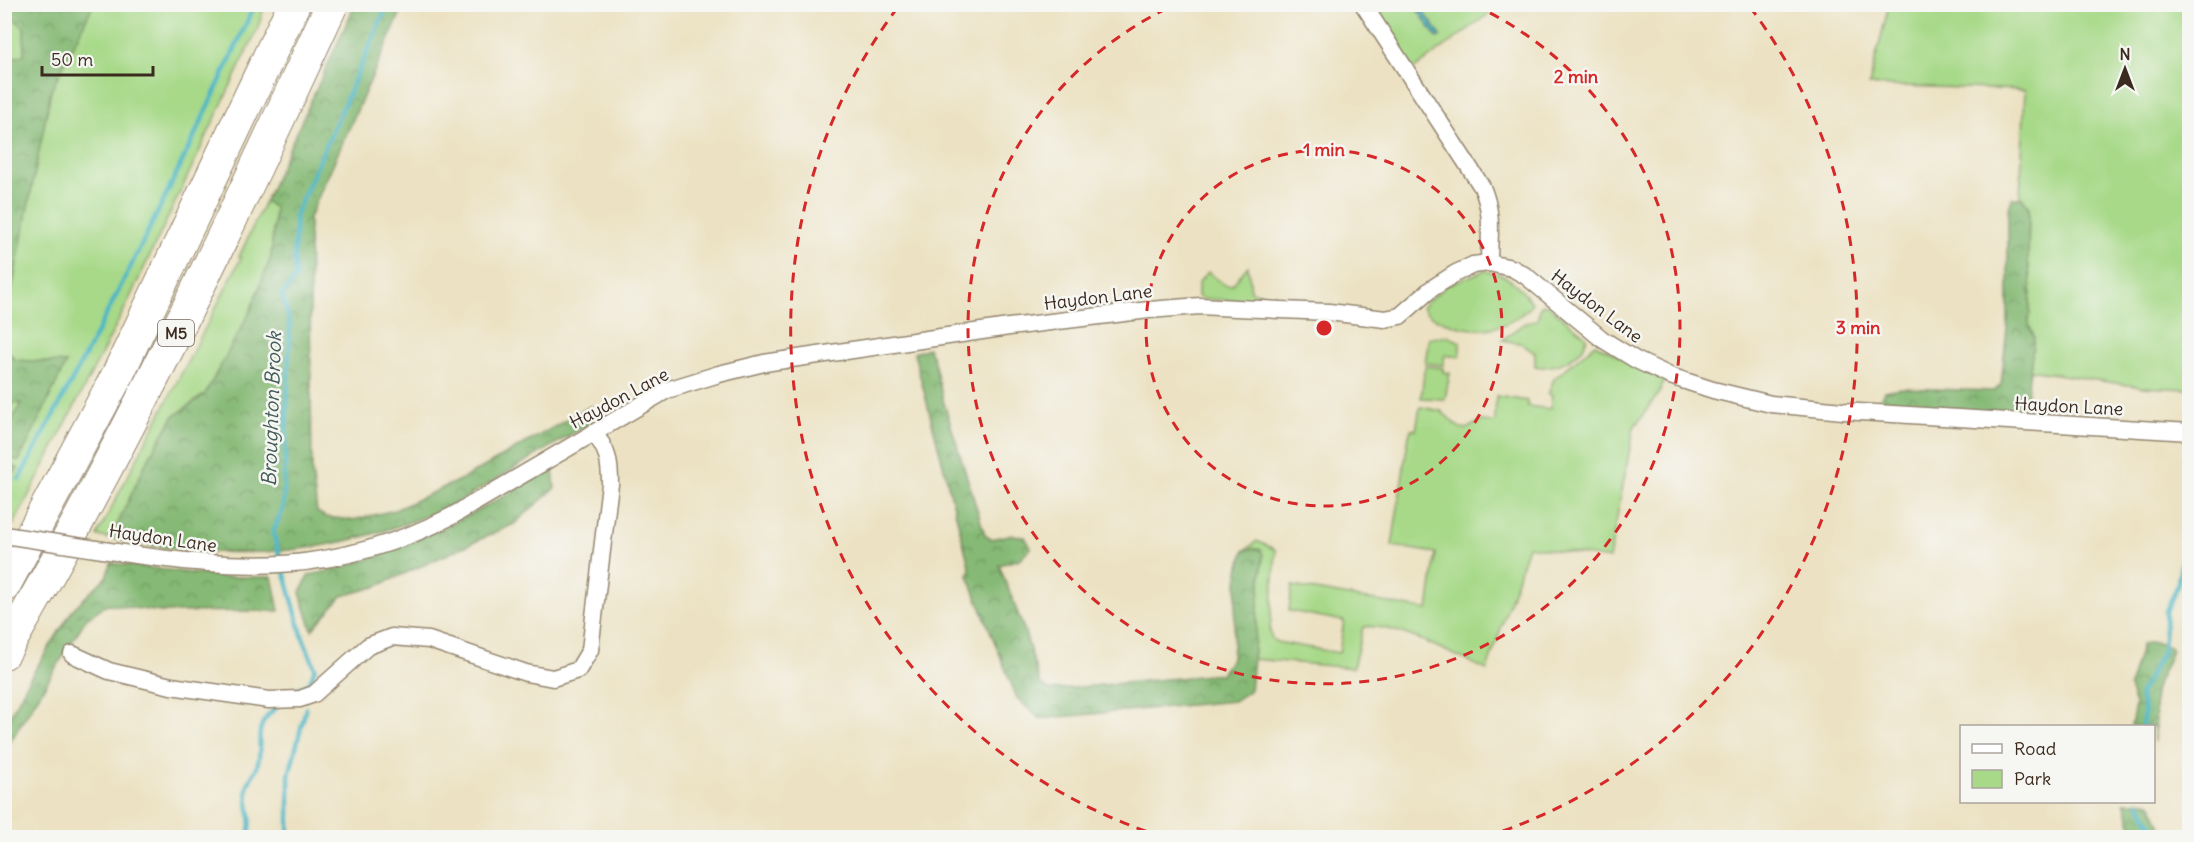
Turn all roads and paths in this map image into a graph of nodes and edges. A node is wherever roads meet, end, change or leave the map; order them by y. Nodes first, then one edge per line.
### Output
1 (294, 4) edge
2 (332, 4) edge
3 (1363, 4) edge
4 (1489, 263) junction
5 (593, 432) junction
6 (2190, 432) edge
7 (4, 534) edge
8 (4, 586) edge
9 (4, 653) edge
10 (72, 654) dead end

1 - 8 highway, M5
2 - 9 highway, M5
3 - 4 street
4 - 5 street, Haydon Lane
4 - 6 street, Haydon Lane
5 - 7 street, Haydon Lane, bridge
5 - 10 street

